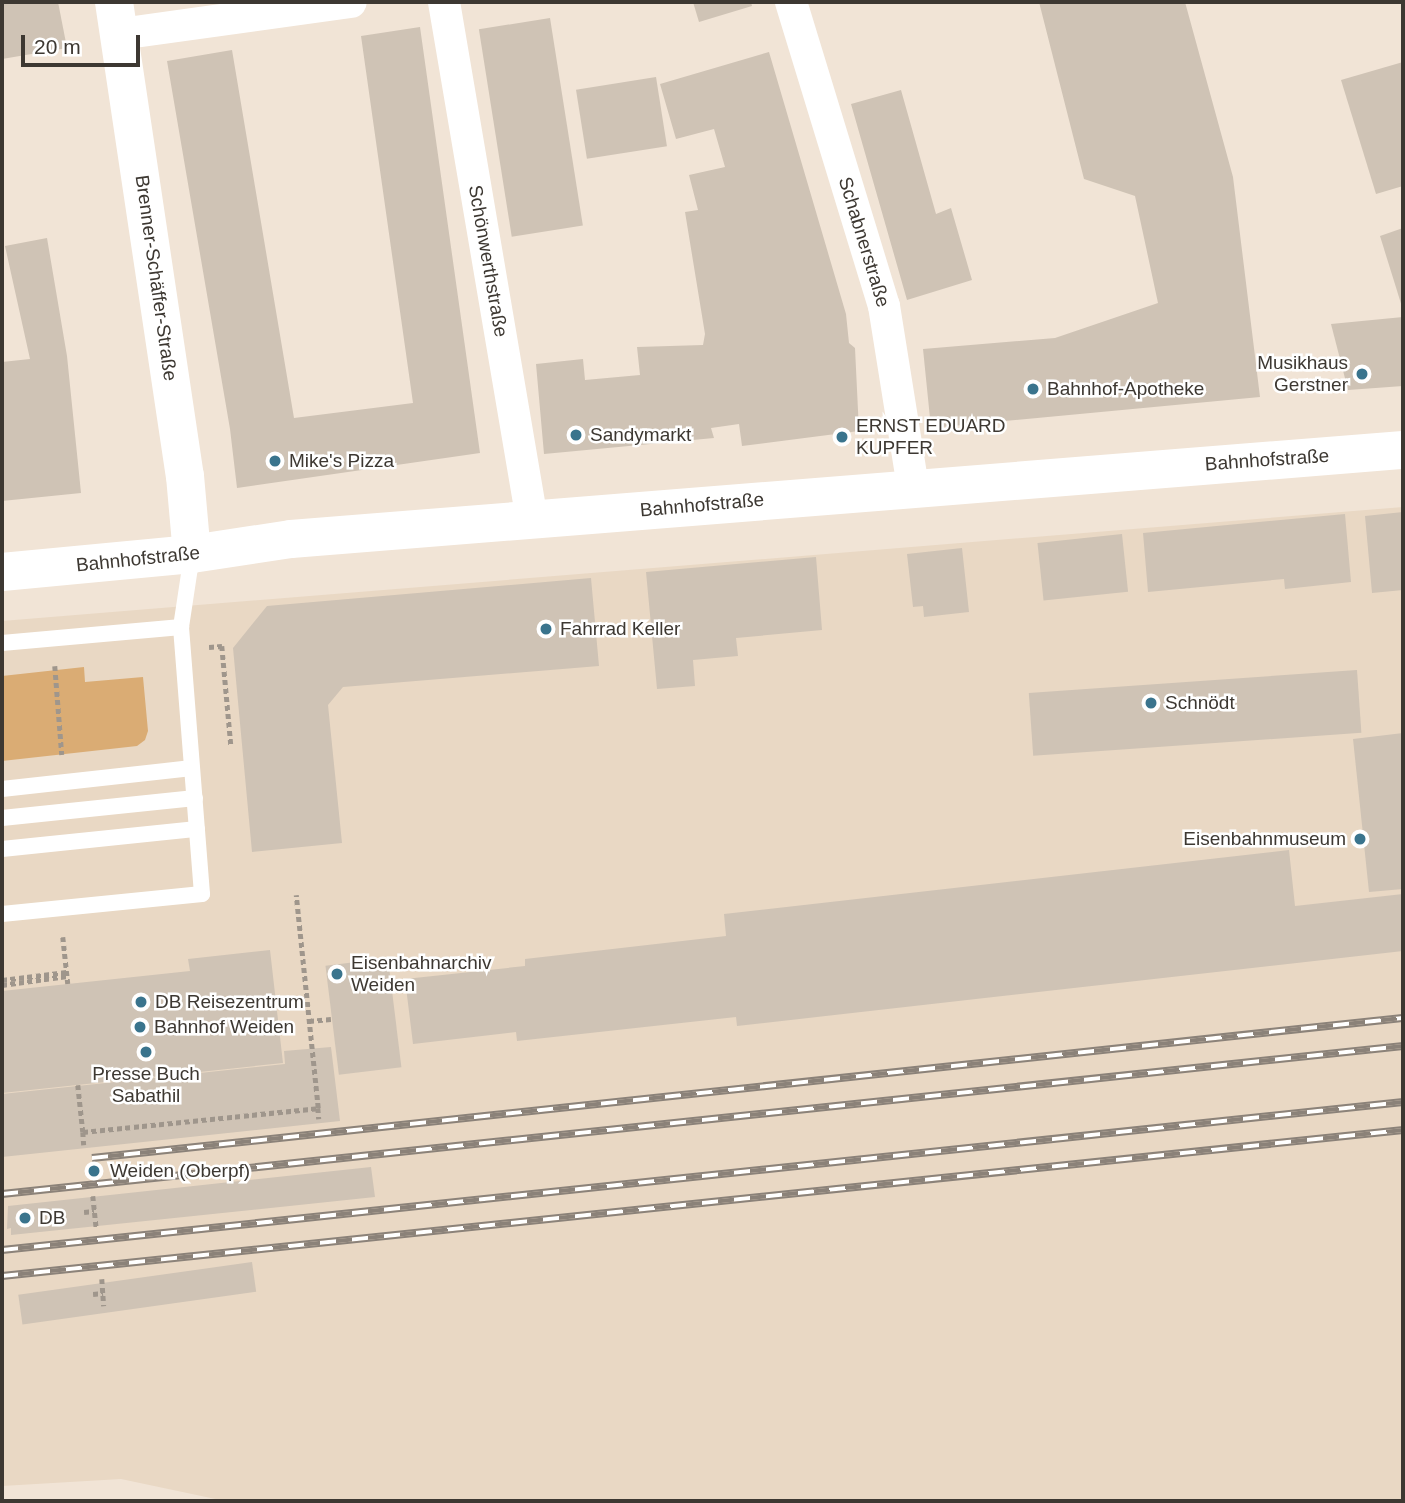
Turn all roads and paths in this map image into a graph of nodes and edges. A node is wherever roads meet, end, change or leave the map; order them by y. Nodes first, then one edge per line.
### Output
1 (351, 2) edge
2 (444, 2) edge
3 (791, 2) edge
4 (117, 18) edge
5 (1403, 450) edge
6 (913, 487) junction
7 (532, 520) junction
8 (192, 554) junction
9 (2, 572) edge
10 (181, 627) junction
11 (2, 643) edge
12 (192, 768) junction
13 (2, 789) edge
14 (195, 798) junction
15 (2, 818) edge
16 (197, 829) junction
17 (2, 849) edge
18 (296, 895) dead end
19 (60, 908) junction
20 (2, 914) edge
21 (67, 974) junction
22 (2, 982) edge
23 (68, 984) dead end
24 (331, 1018) dead end
25 (309, 1020) junction
26 (78, 1085) dead end
27 (318, 1108) junction
28 (319, 1119) dead end
29 (83, 1132) junction
30 (84, 1145) dead end
31 (93, 1196) dead end
32 (94, 1211) junction
33 (84, 1212) dead end
34 (96, 1227) dead end
35 (102, 1279) dead end
36 (103, 1293) junction
37 (93, 1294) dead end
38 (104, 1306) dead end

1 - 4 street
2 - 7 street, Schönwerthstraße
3 - 6 street, Schabnerstraße
4 - 8 main road, Brenner-Schäffer-Straße
5 - 6 main road, Bahnhofstraße
6 - 7 main road, Bahnhofstraße
7 - 8 main road, Bahnhofstraße
8 - 9 main road, Bahnhofstraße
8 - 10 lane
10 - 11 lane
10 - 12 lane
12 - 13 lane
12 - 14 lane
14 - 15 lane
14 - 16 lane
16 - 17 lane
16 - 19 lane
18 - 25 path
19 - 20 lane
19 - 21 path
21 - 22 path
21 - 23 path
24 - 25 path
25 - 27 path
26 - 29 path
27 - 28 path
27 - 29 path
29 - 30 path
31 - 32 path
32 - 33 path
32 - 34 path
35 - 36 path
36 - 37 path
36 - 38 path

